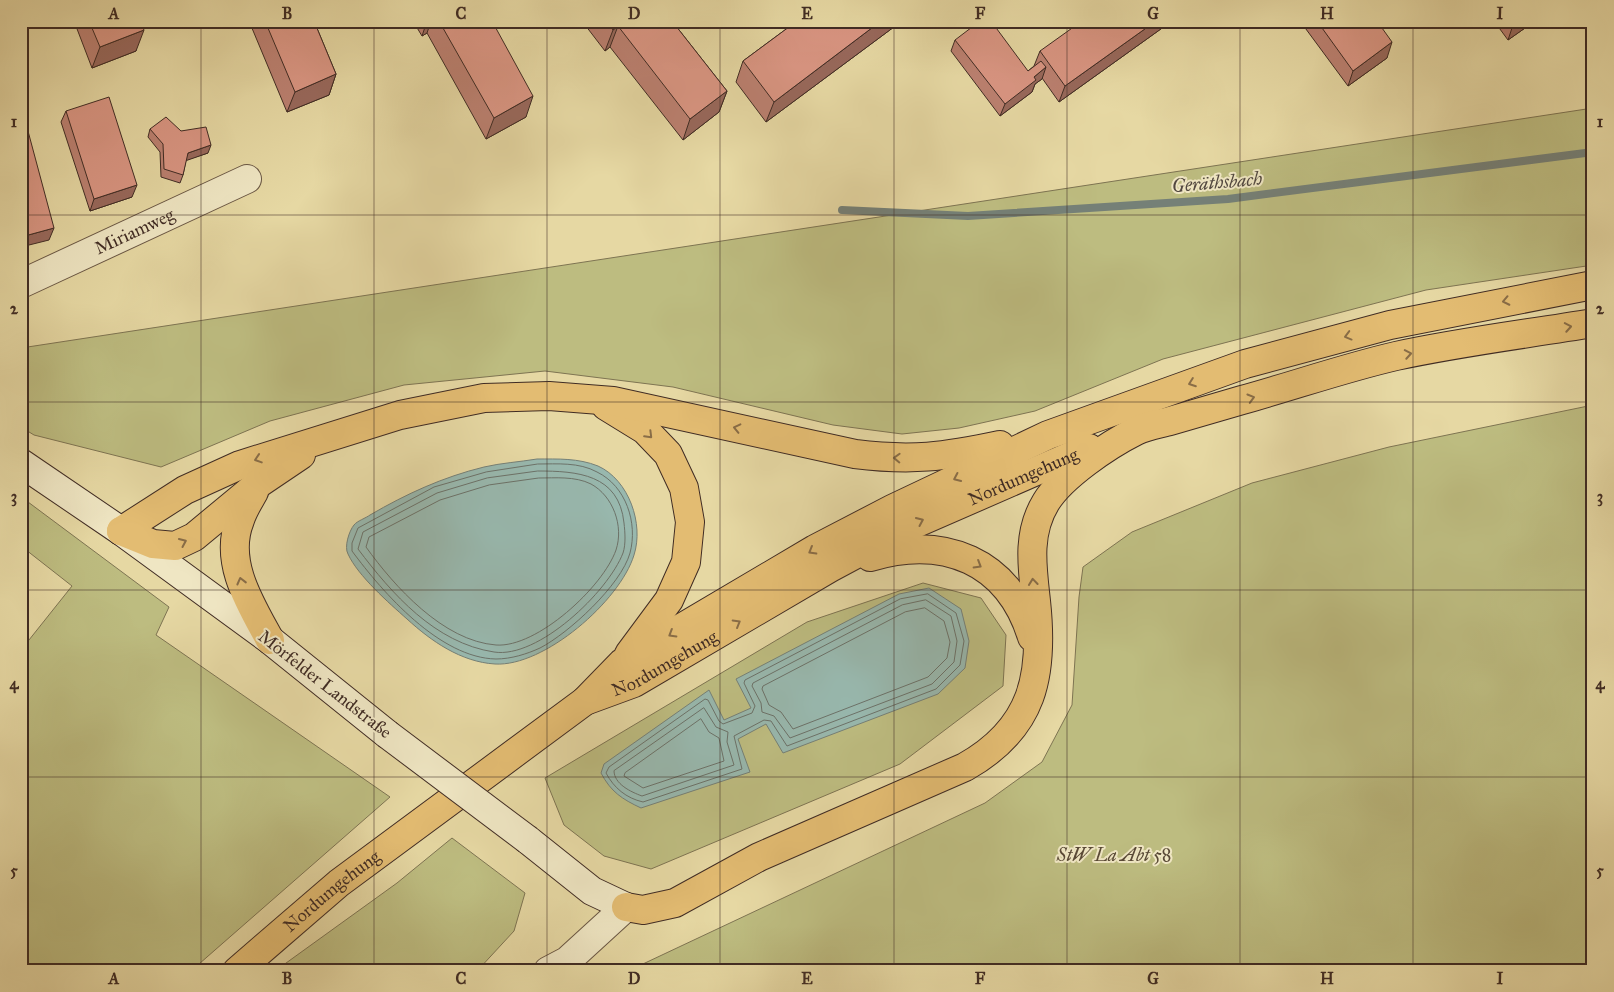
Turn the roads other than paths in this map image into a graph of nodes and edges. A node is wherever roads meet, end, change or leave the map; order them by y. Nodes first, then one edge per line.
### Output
1 (247, 179) dead end
2 (21, 284) edge
3 (1593, 285) edge
4 (1593, 323) edge
5 (576, 398) junction
6 (355, 428) junction
7 (1137, 430) junction
8 (1048, 435) junction
9 (21, 463) edge
10 (258, 484) junction
11 (121, 531) junction
12 (830, 568) junction
13 (270, 640) junction
14 (622, 664) junction
15 (1037, 665) junction
16 (585, 701) junction
17 (626, 907) junction
18 (237, 971) edge
19 (548, 971) edge

1 - 2 main road, Miriamweg
3 -> 8 main road
7 -> 4 main road
5 - 6 main road
8 -> 5 main road
5 -> 14 main road
6 - 10 main road
6 -> 11 main road
12 -> 7 main road, Nordumgehung
15 -> 7 main road
8 -> 14 main road
9 - 11 main road, Mörfelder Landstraße
11 -> 10 main road
13 -> 10 main road
11 - 13 main road, Mörfelder Landstraße
12 -> 15 main road
16 -> 12 main road, Nordumgehung
13 - 17 main road, Mörfelder Landstraße, bridge
14 - 16 main road
15 - 17 main road
16 - 18 main road, Nordumgehung
17 - 19 main road

